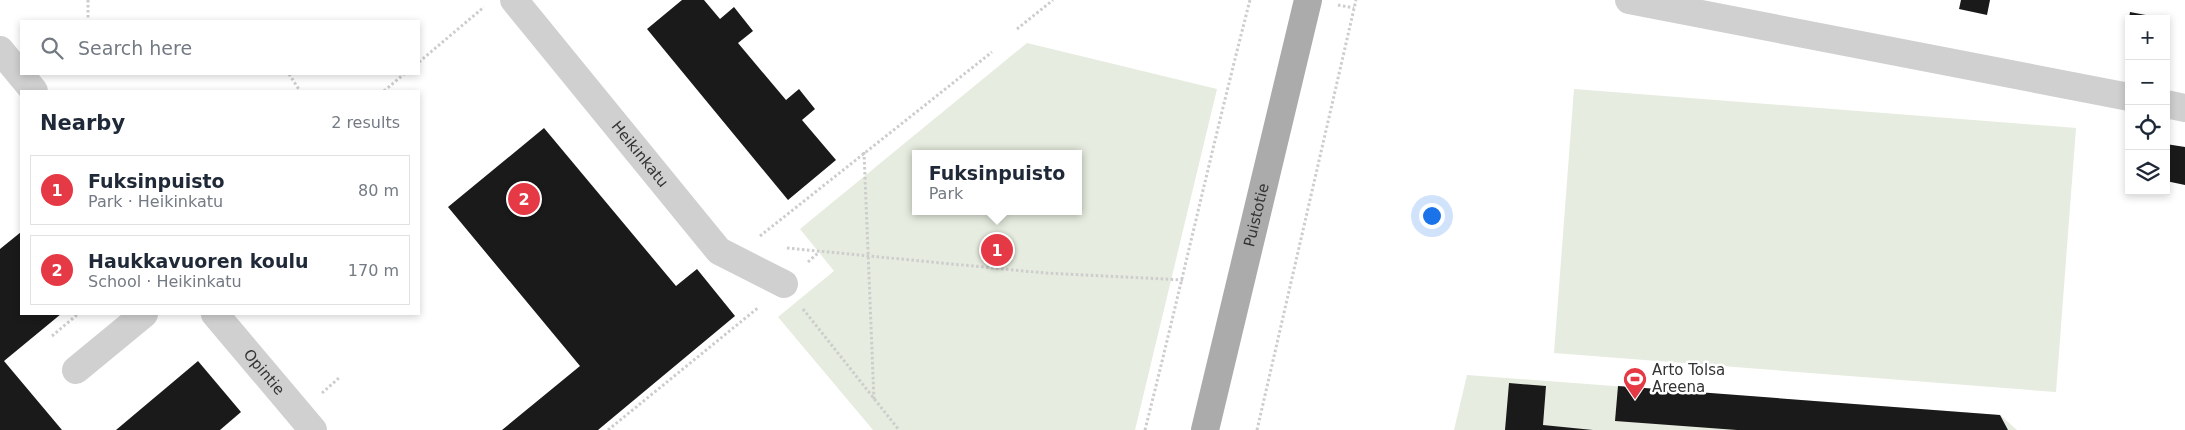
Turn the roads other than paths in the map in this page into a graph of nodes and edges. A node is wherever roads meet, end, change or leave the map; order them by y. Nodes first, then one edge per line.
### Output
1 (514, 0) edge
2 (1308, 0) edge
3 (1629, 0) edge
4 (0, 50) edge
5 (20, 74) edge
6 (21, 75) edge
7 (33, 90) edge
8 (2125, 96) edge
9 (2170, 105) edge
10 (2185, 108) edge
11 (784, 284) road end
12 (143, 315) edge
13 (216, 315) edge
14 (76, 370) dead end
15 (303, 426) edge
16 (1205, 430) edge

1 - 11 street, Heikinkatu
2 - 16 main road, Puistotie
3 - 8 street
4 - 5 street
6 - 7 street
9 - 10 street
12 - 14 street
13 - 15 street, Opintie

